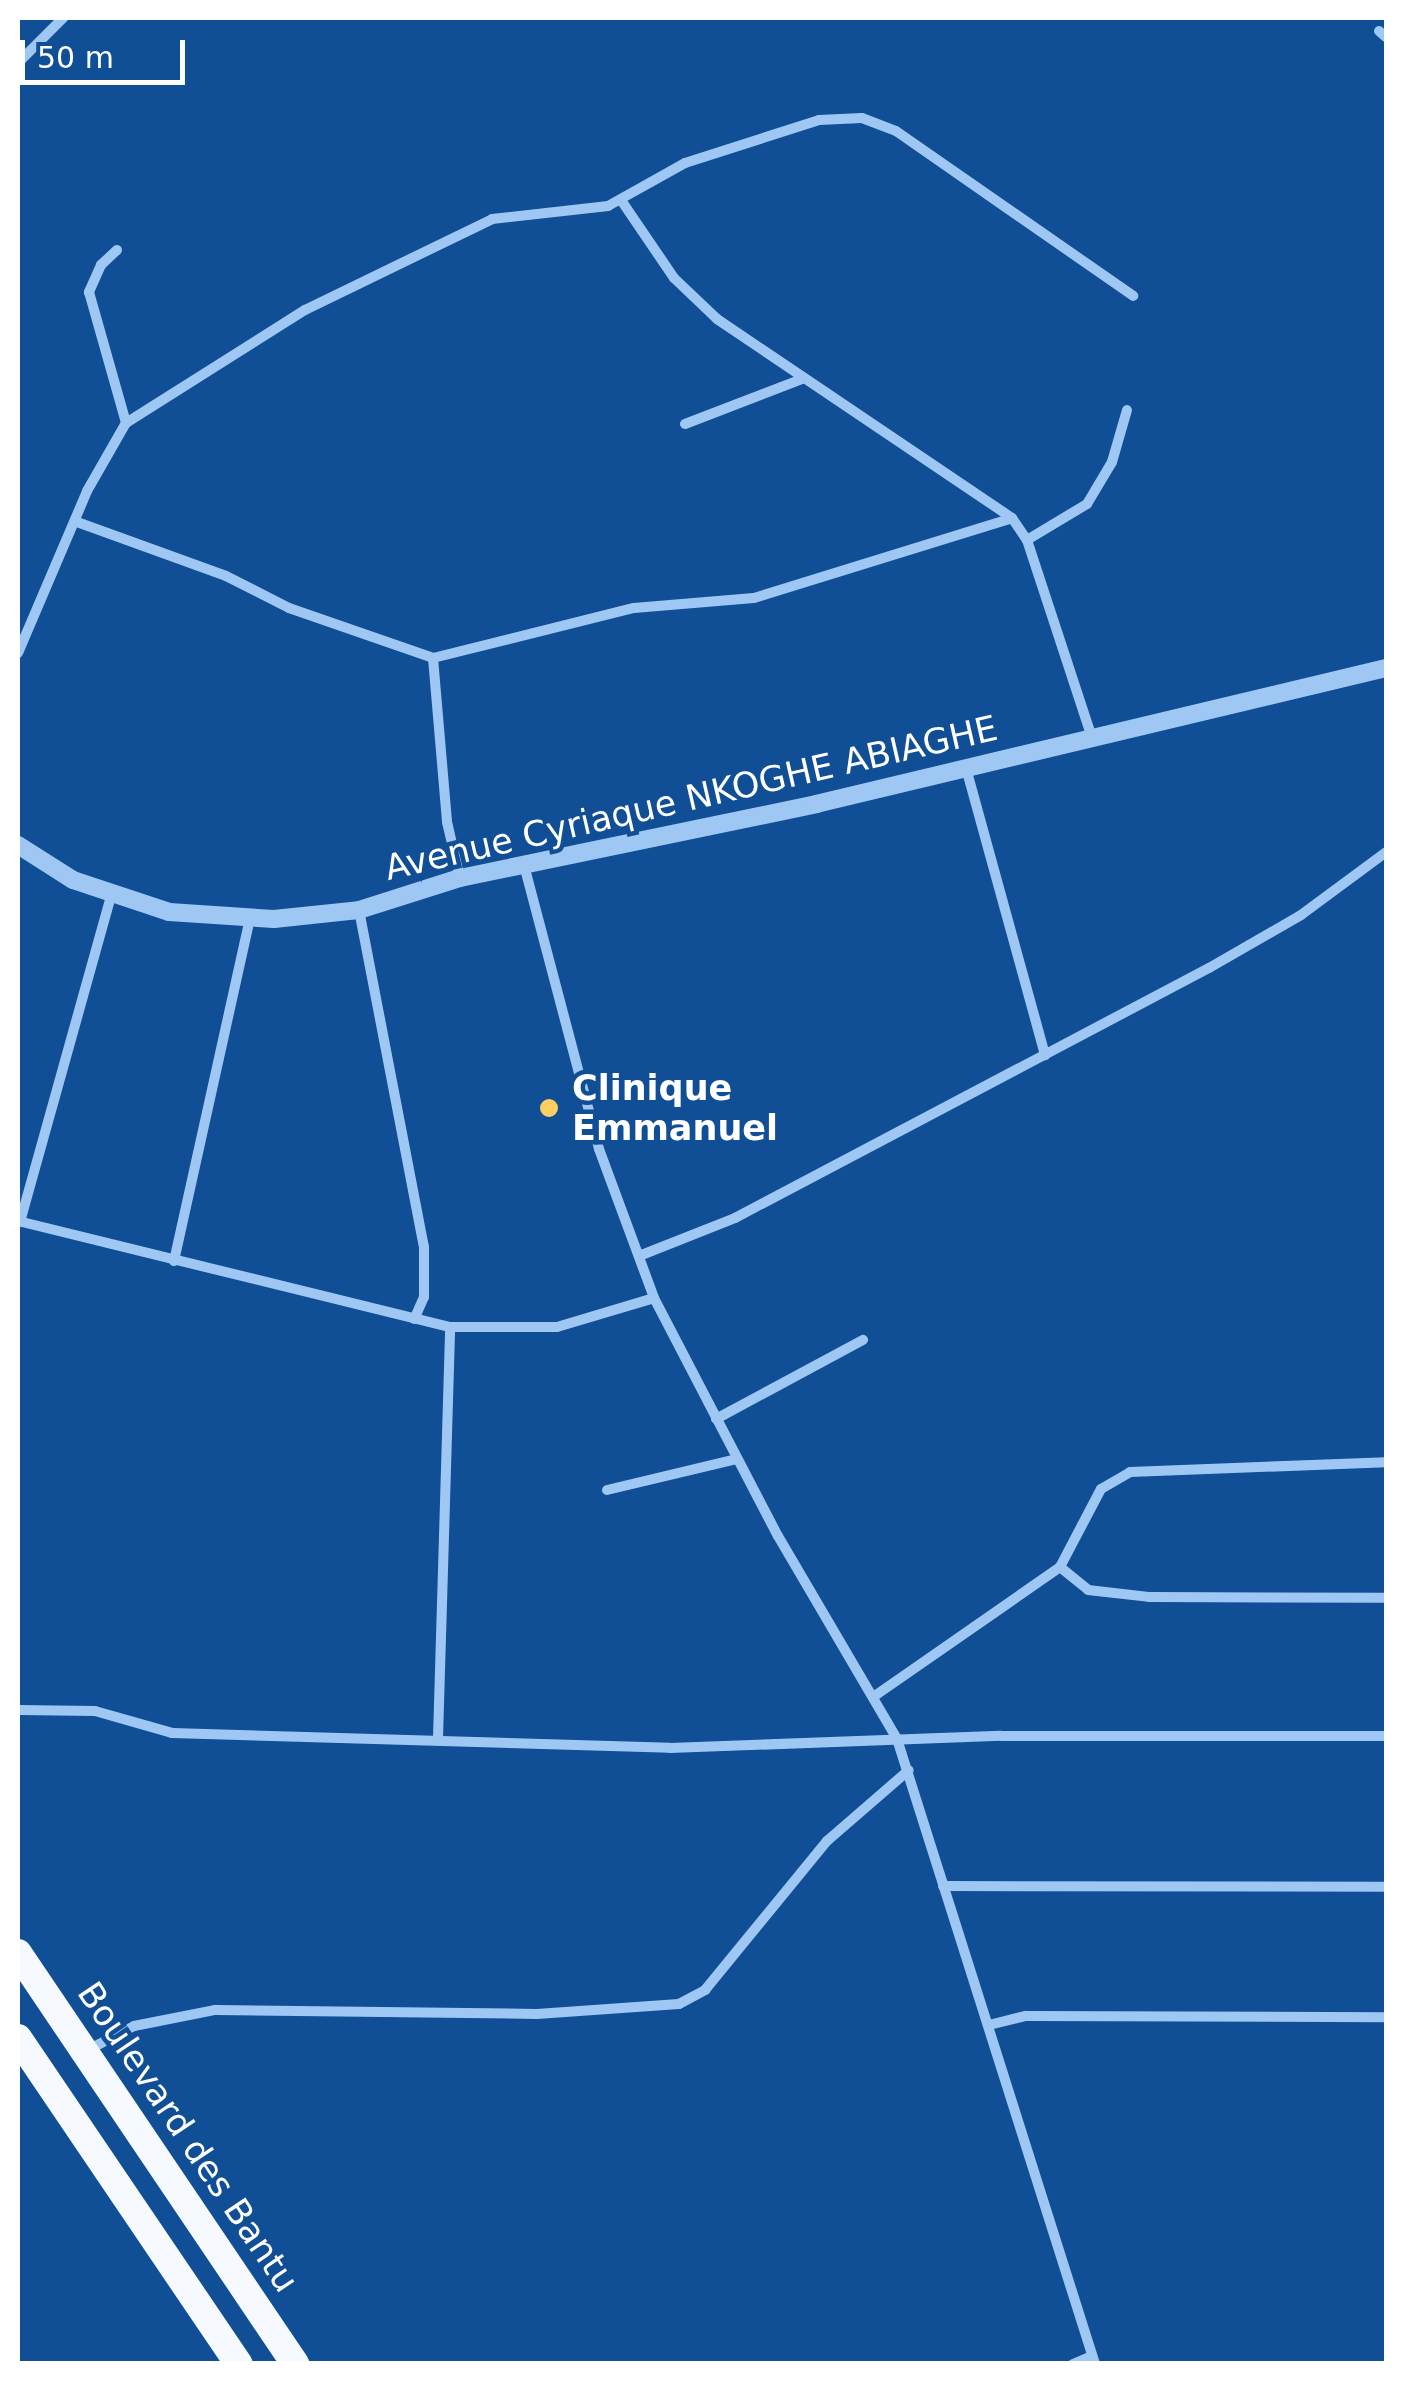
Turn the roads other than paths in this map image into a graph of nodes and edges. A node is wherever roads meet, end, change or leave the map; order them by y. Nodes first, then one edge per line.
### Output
1 (63, 18) edge
2 (18, 63) edge
3 (621, 200) junction
4 (118, 250) dead end
5 (1133, 296) dead end
6 (802, 379) junction
7 (1127, 410) dead end
8 (126, 423) junction
9 (685, 424) dead end
10 (1012, 518) junction
11 (76, 522) junction
12 (1027, 540) junction
13 (18, 653) edge
14 (433, 658) junction
15 (1386, 668) edge
16 (1092, 738) junction
17 (966, 768) junction
18 (18, 845) edge
19 (1386, 852) edge
20 (524, 865) junction
21 (460, 878) junction
22 (110, 896) junction
23 (359, 910) junction
24 (250, 918) junction
25 (1045, 1055) junction
26 (19, 1221) edge
27 (638, 1256) junction
28 (174, 1260) junction
29 (654, 1298) junction
30 (414, 1319) junction
31 (450, 1327) junction
32 (863, 1340) dead end
33 (716, 1419) junction
34 (737, 1460) junction
35 (1386, 1462) edge
36 (607, 1490) dead end
37 (1060, 1567) junction
38 (1386, 1598) edge
39 (876, 1695) junction
40 (18, 1710) edge
41 (1386, 1736) edge
42 (438, 1738) junction
43 (897, 1739) junction
44 (909, 1770) junction
45 (943, 1886) junction
46 (1386, 1887) edge
47 (18, 1953) edge
48 (1386, 2018) edge
49 (988, 2025) junction
50 (18, 2038) edge
51 (86, 2050) junction
52 (1094, 2360) edge
53 (238, 2364) edge
54 (295, 2364) edge
55 (1073, 2364) edge

1 - 2 street
3 - 5 street
3 - 6 street
3 - 8 street
4 - 8 street
6 - 9 street
6 - 10 street
7 - 12 street
8 - 11 street
10 - 12 street
10 - 14 street
11 - 13 street
11 - 14 street
12 - 16 street
14 - 21 street
15 - 16 street, Avenue Cyriaque NKOGHE ABIAGHE
16 - 17 street, Avenue Cyriaque NKOGHE ABIAGHE
17 - 20 street, Avenue Cyriaque NKOGHE ABIAGHE
17 - 25 street
18 - 22 street, Avenue Cyriaque NKOGHE ABIAGHE
19 - 25 street
20 - 21 street, Avenue Cyriaque NKOGHE ABIAGHE
20 - 27 street
21 - 23 street, Avenue Cyriaque NKOGHE ABIAGHE
22 - 24 street, Avenue Cyriaque NKOGHE ABIAGHE
22 - 26 street
23 - 24 street, Avenue Cyriaque NKOGHE ABIAGHE
23 - 30 street
24 - 28 street
25 - 27 street
26 - 28 street
27 - 29 street
28 - 30 street
29 - 31 street
29 - 33 street
30 - 31 street
31 - 42 street
32 - 33 street
33 - 34 street
34 - 36 street
34 - 39 street
35 - 37 street
37 - 38 street
37 - 39 street
39 - 43 street
40 - 42 street
41 - 43 street
42 - 43 street
43 - 44 street
44 - 45 street
44 - 51 street
45 - 46 street
45 - 49 street
47 - 51 highway, Boulevard des Bantu
48 - 49 street
49 - 52 street
50 - 53 highway
51 - 54 highway, Boulevard des Bantu
52 - 55 street

